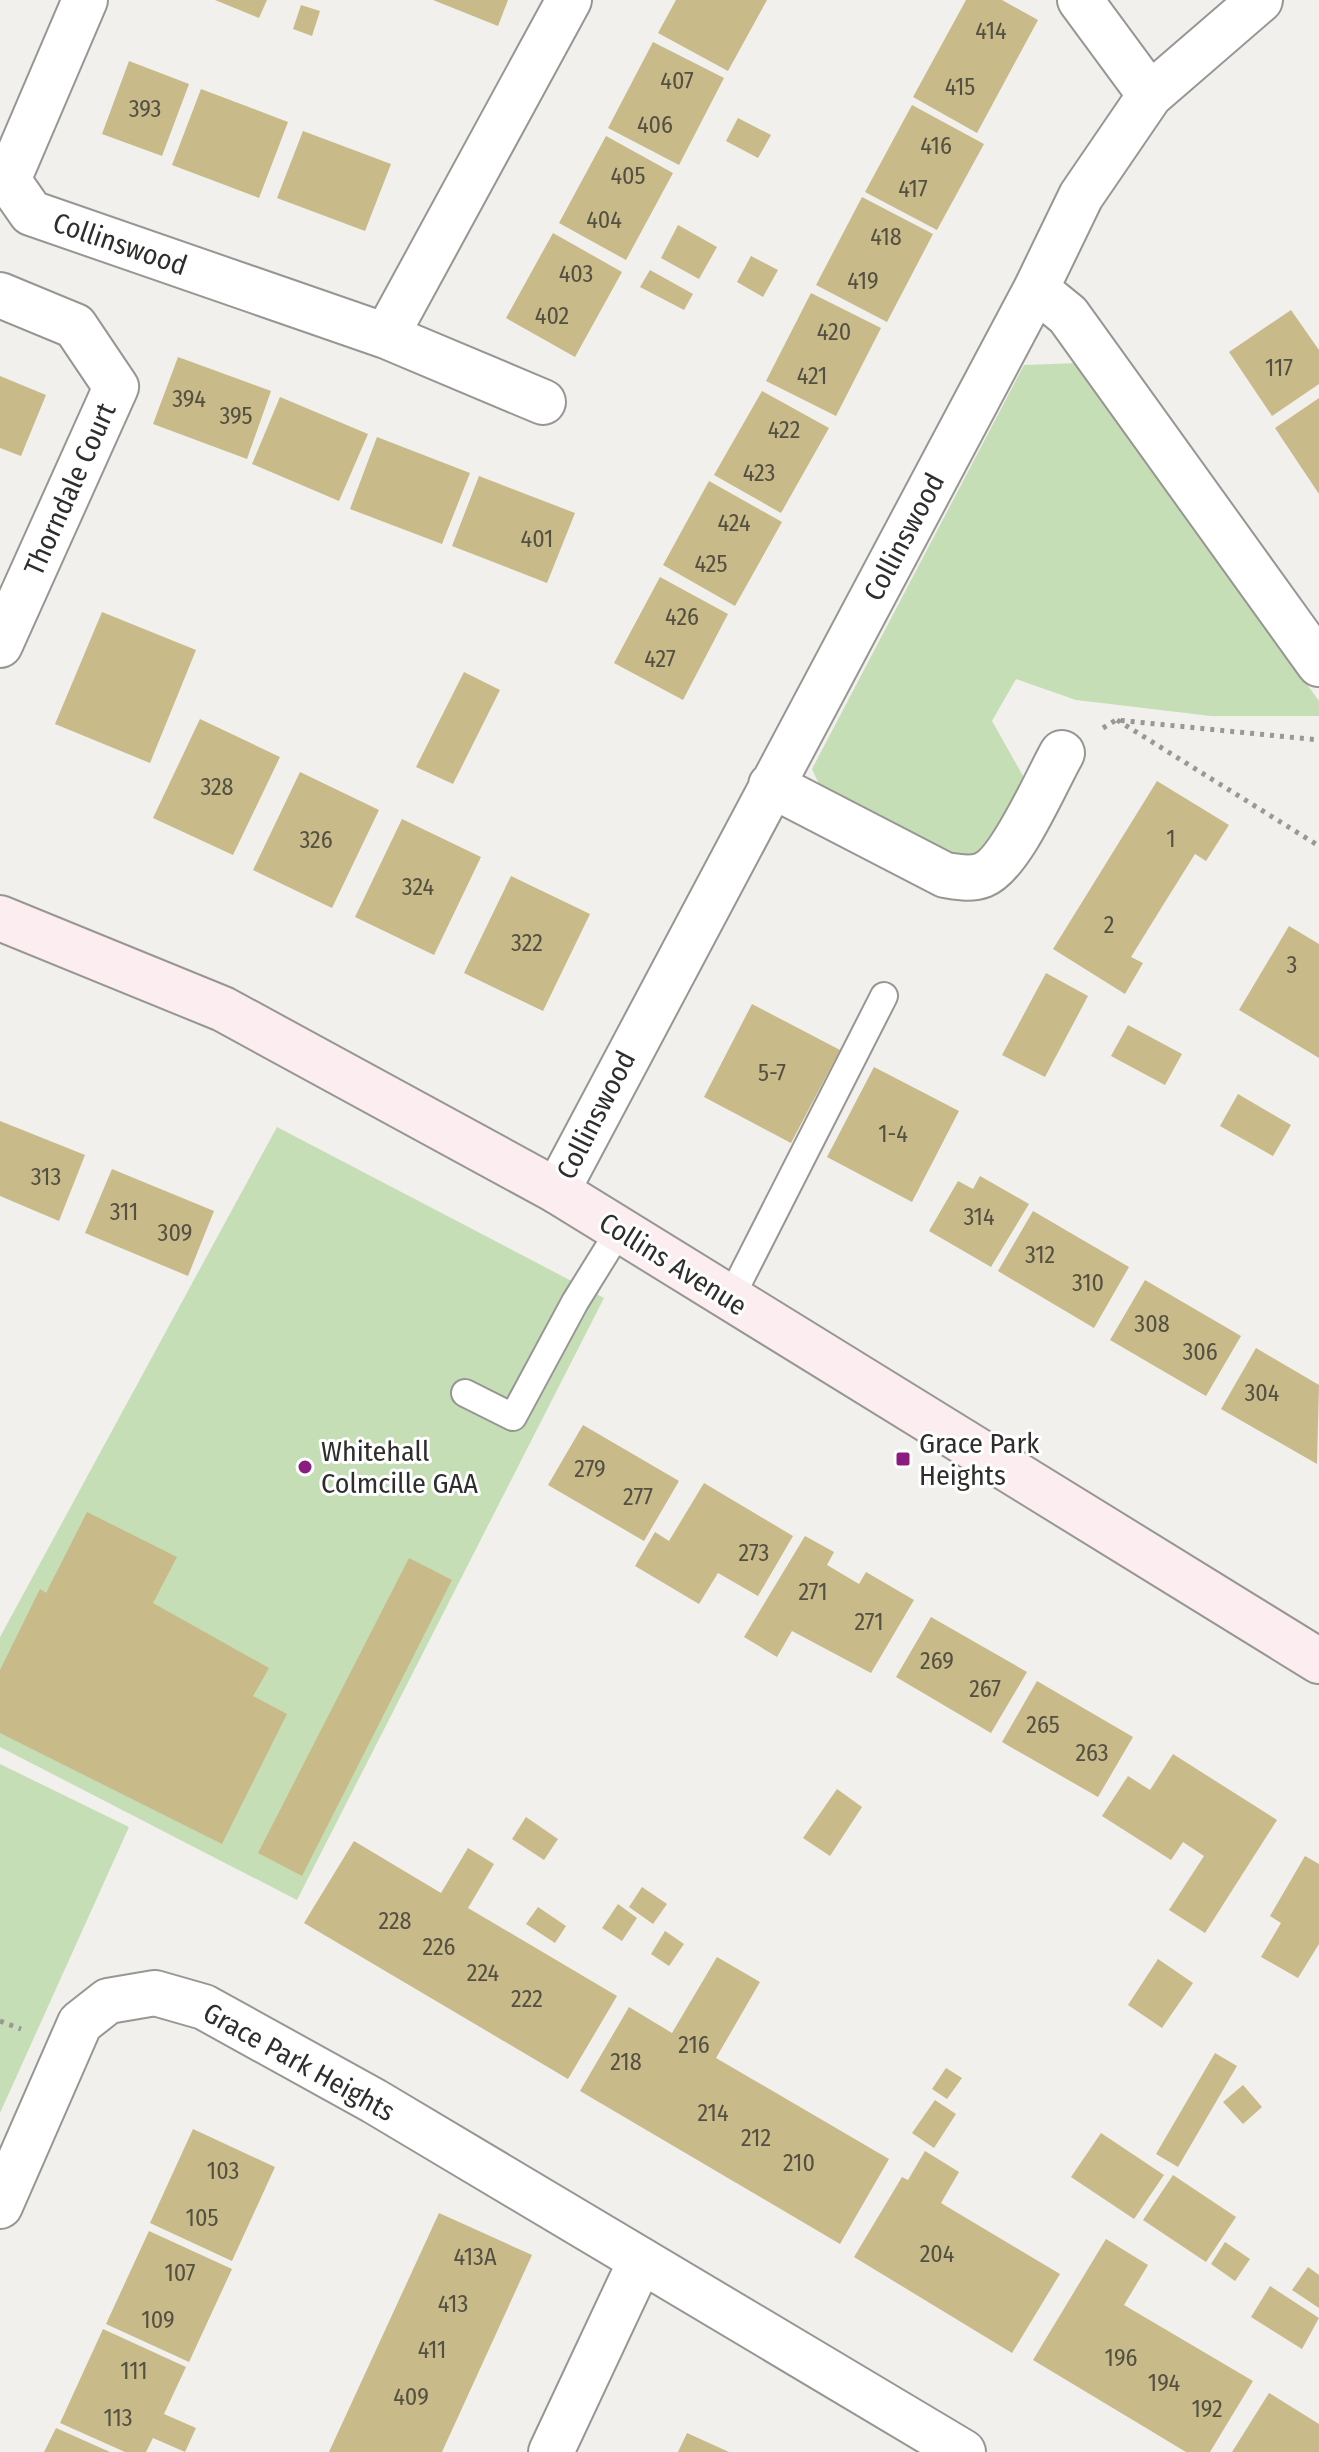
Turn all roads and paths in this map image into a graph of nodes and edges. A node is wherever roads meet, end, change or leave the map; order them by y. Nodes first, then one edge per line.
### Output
1 (85, 0) edge
2 (569, 0) edge
3 (1080, 0) edge
4 (1260, 0) edge
5 (1150, 95) junction
6 (1036, 289) junction
7 (0, 295) edge
8 (386, 336) junction
9 (543, 402) dead end
10 (0, 645) edge
11 (1319, 664) edge
12 (1116, 720) junction
13 (1319, 740) edge
14 (1062, 753) joint
15 (771, 785) junction
16 (1319, 846) edge
17 (0, 918) edge
18 (884, 996) dead end
19 (557, 1191) junction
20 (619, 1231) junction
21 (730, 1299) junction
22 (465, 1393) dead end
23 (1319, 1661) edge
24 (0, 2206) edge
25 (641, 2260) junction
26 (551, 2452) edge
27 (963, 2452) edge

1 - 8 street, Collinswood
2 - 8 street
3 - 5 street
4 - 5 street, Collinswood
5 - 6 street, Collinswood
6 - 11 street
6 - 15 street, Collinswood
7 - 10 street, Thorndale Court
8 - 9 street, Collinswood
12 - 13 path
12 - 14 path
12 - 16 path
14 - 15 street
15 - 19 street, Collinswood
17 - 19 main road, Collins Avenue
18 - 21 lane
19 - 20 main road, Collins Avenue
20 - 21 main road, Collins Avenue
20 - 22 lane
21 - 23 main road, Collins Avenue
24 - 25 street, Grace Park Heights
25 - 26 street
25 - 27 street, Grace Park Heights

